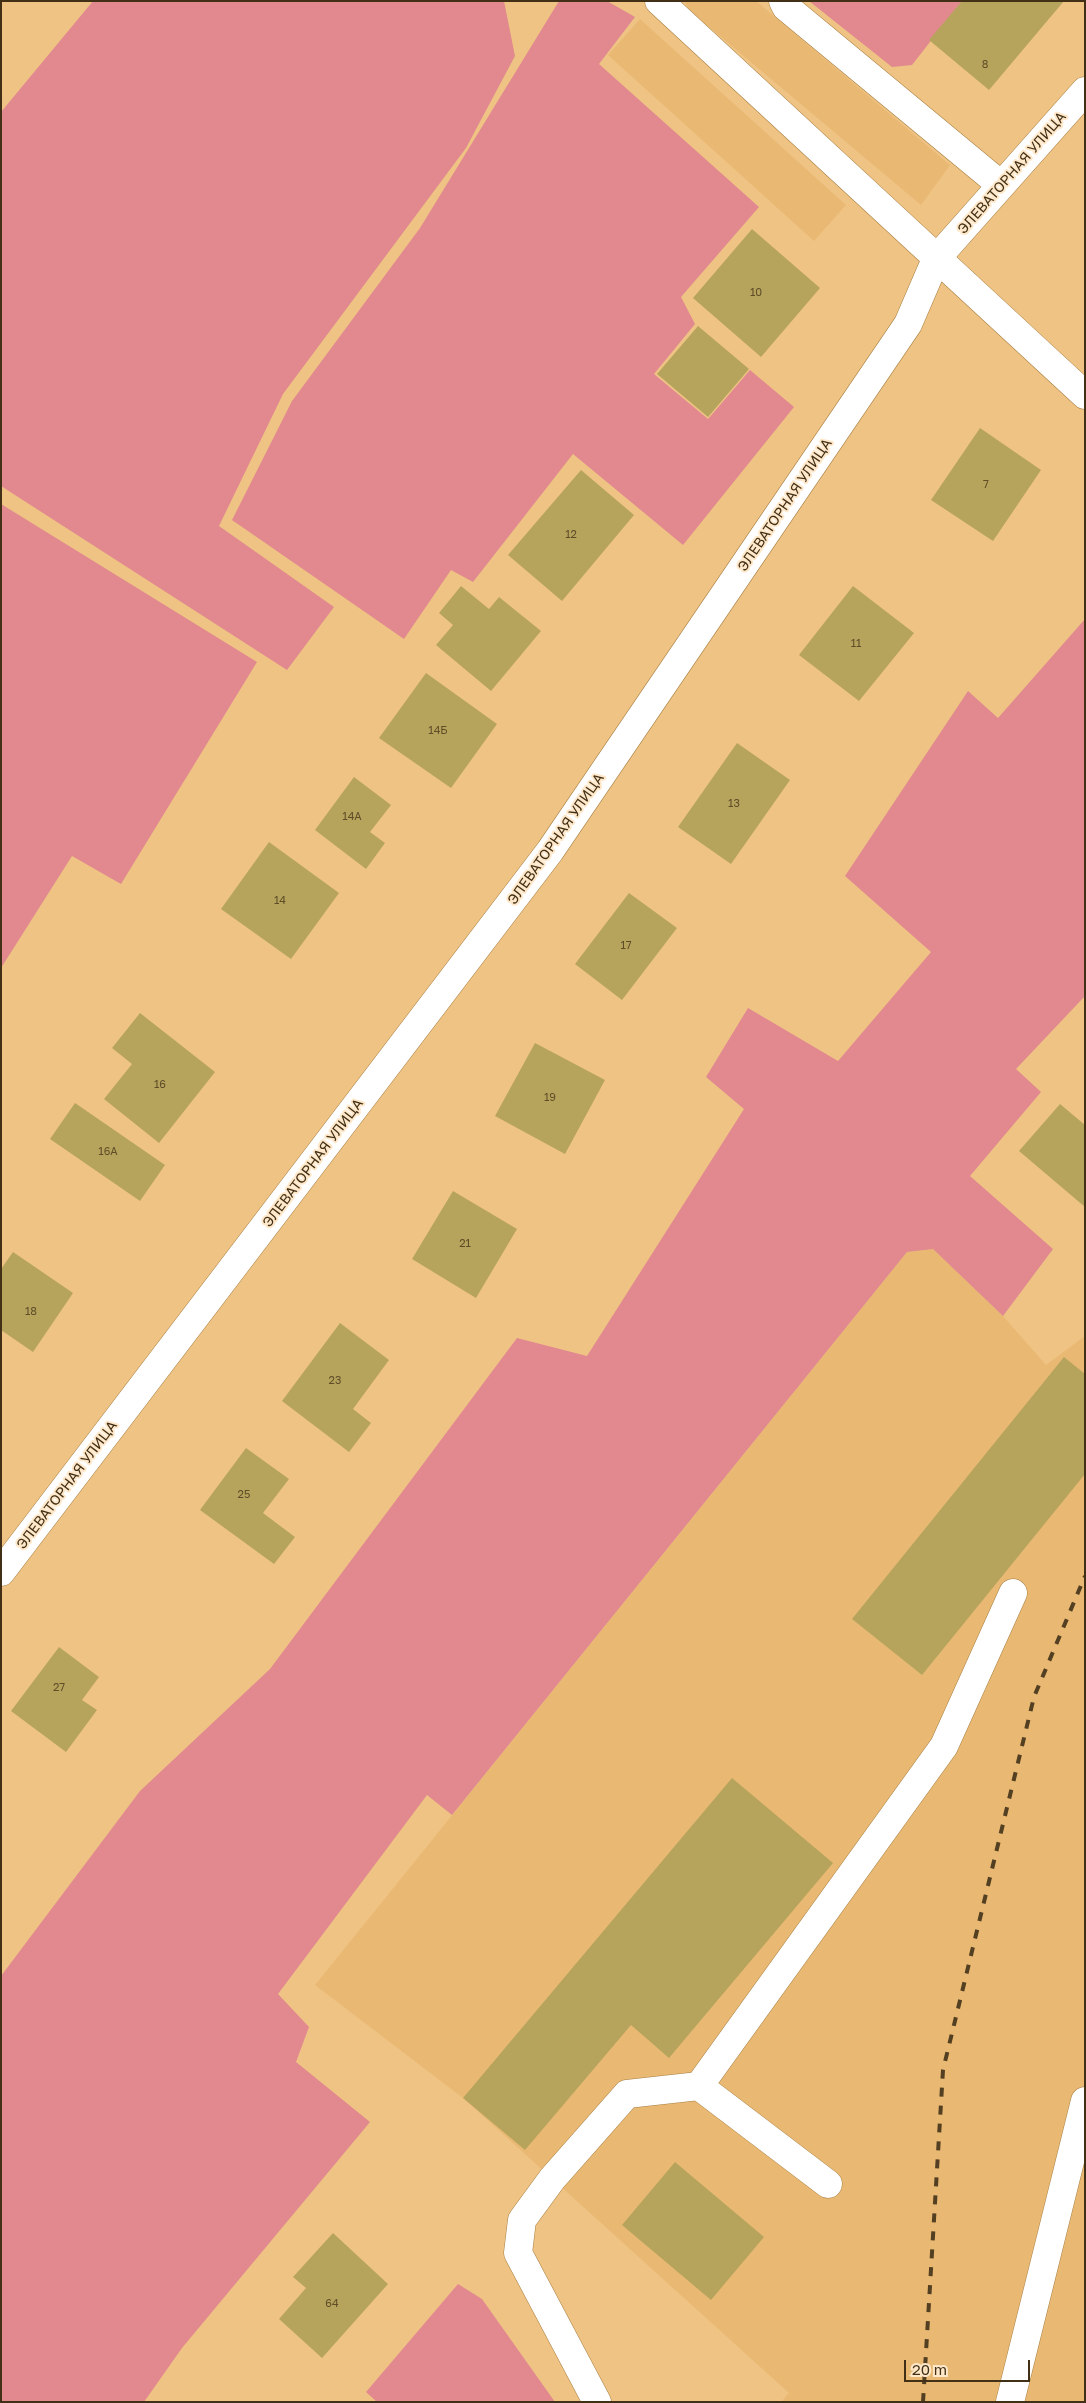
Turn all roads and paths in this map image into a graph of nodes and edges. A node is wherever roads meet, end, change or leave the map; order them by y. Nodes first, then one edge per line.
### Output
1 (659, 1) edge
2 (783, 1) edge
3 (1085, 91) edge
4 (1001, 185) junction
5 (936, 260) junction
6 (1085, 395) edge
7 (1, 1572) edge
8 (1013, 1593) dead end
9 (699, 2086) junction
10 (1085, 2102) edge
11 (828, 2184) dead end
12 (597, 2402) edge
13 (1010, 2402) edge

1 - 5 street
2 - 4 street
3 - 4 street, ЭЛЕВАТОРНАЯ УЛИЦА
4 - 5 street, ЭЛЕВАТОРНАЯ УЛИЦА
5 - 6 street
5 - 7 street, ЭЛЕВАТОРНАЯ УЛИЦА
8 - 9 street
9 - 11 street
9 - 12 street
10 - 13 street

